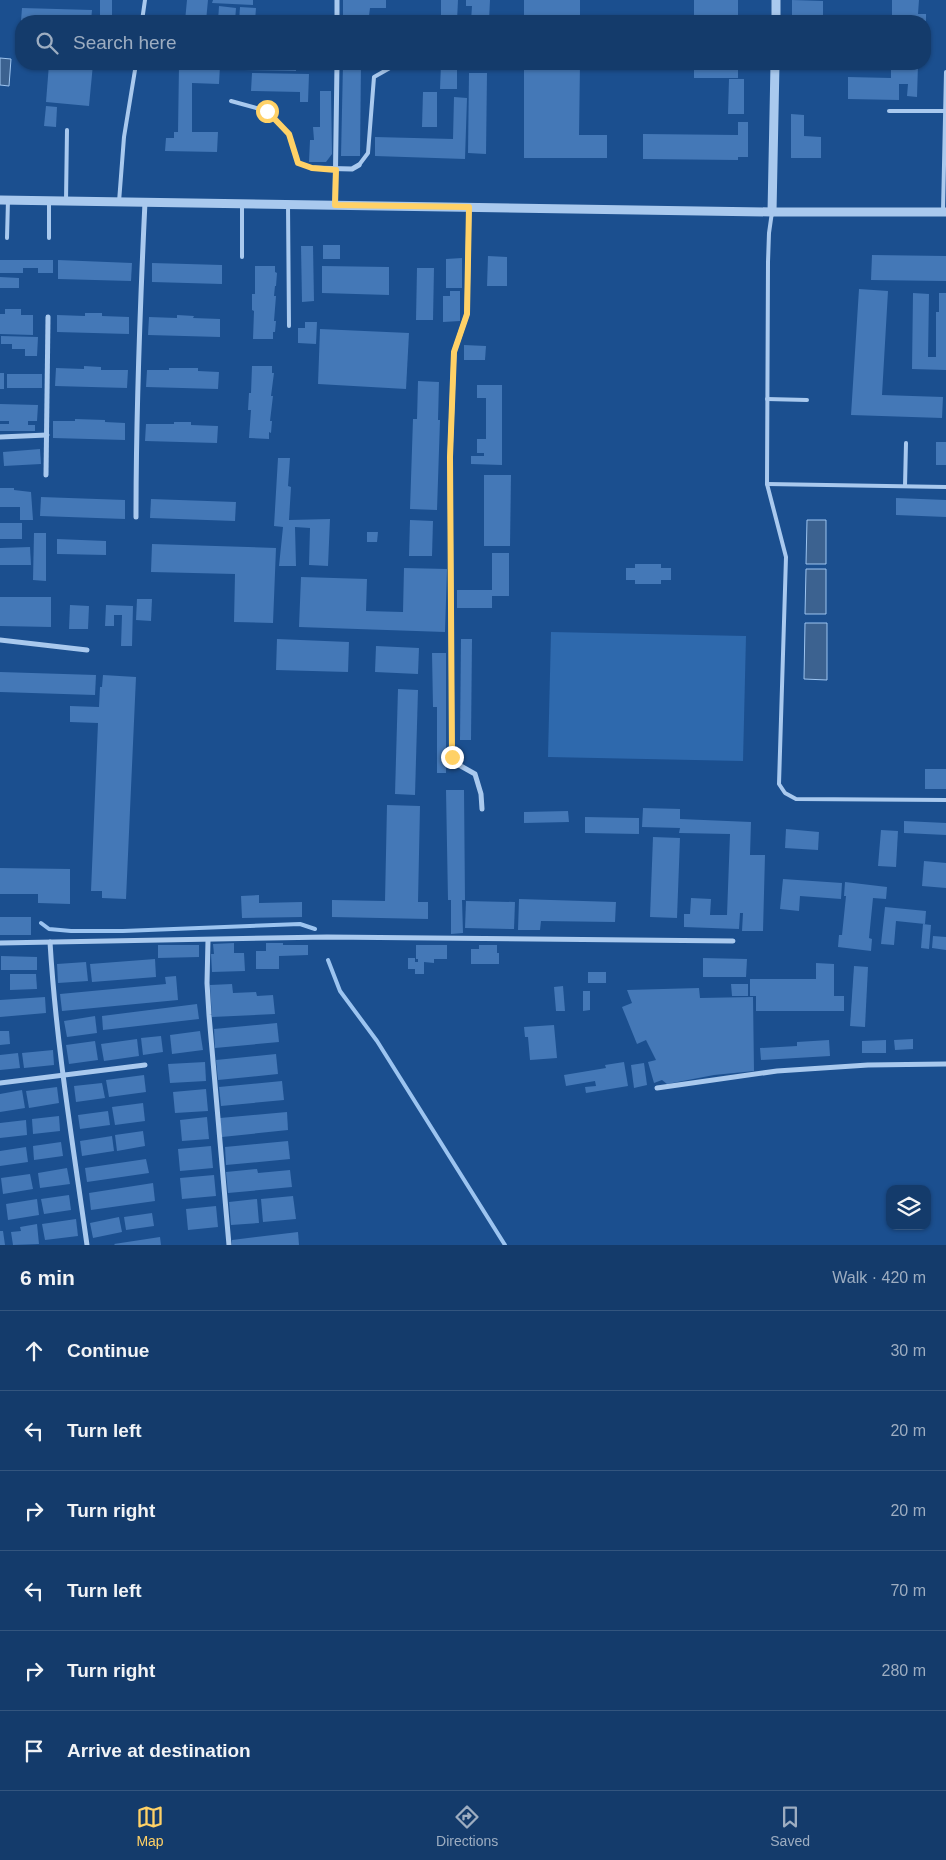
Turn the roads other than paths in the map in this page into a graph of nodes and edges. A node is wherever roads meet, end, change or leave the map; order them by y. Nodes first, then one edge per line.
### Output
1 (146, 0) edge
2 (337, 0) edge
3 (776, 0) edge
4 (143, 15) edge
5 (337, 15) edge
6 (776, 15) edge
7 (135, 70) edge
8 (337, 70) edge
9 (387, 70) edge
10 (775, 70) edge
11 (946, 72) edge
12 (231, 101) dead end
13 (889, 111) dead end
14 (945, 111) edge
15 (67, 130) dead end
16 (945, 151) edge
17 (359, 166) joint
18 (312, 168) joint
19 (336, 170) junction
20 (4, 200) edge
21 (50, 201) junction
22 (66, 201) junction
23 (118, 202) junction
24 (145, 202) junction
25 (242, 203) junction
26 (288, 204) junction
27 (335, 205) junction
28 (469, 207) junction
29 (772, 212) junction
30 (945, 212) edge
31 (7, 238) dead end
32 (49, 238) dead end
33 (242, 257) dead end
34 (48, 317) dead end
35 (289, 326) dead end
36 (767, 399) junction
37 (807, 400) dead end
38 (47, 436) junction
39 (0, 437) edge
40 (906, 443) dead end
41 (46, 475) dead end
42 (767, 484) junction
43 (905, 486) junction
44 (946, 487) edge
45 (136, 517) dead end
46 (0, 640) edge
47 (87, 650) dead end
48 (946, 800) edge
49 (482, 809) dead end
50 (208, 940) junction
51 (50, 942) junction
52 (733, 942) dead end
53 (0, 943) edge
54 (946, 1064) edge
55 (145, 1065) dead end
56 (64, 1074) junction
57 (0, 1083) edge
58 (657, 1088) dead end
59 (87, 1245) edge
60 (228, 1245) edge

1 - 4 lane
2 - 5 street
3 - 6 street
7 - 23 lane
8 - 19 street
9 - 17 lane
10 - 29 street
11 - 14 lane
12 - 18 lane
13 - 14 lane
14 - 16 lane
15 - 22 lane
16 - 30 lane
17 - 19 street
18 - 19 street
19 - 27 street
20 - 21 street
20 - 31 lane
21 - 22 street
21 - 32 lane
22 - 23 street
23 - 24 street
24 - 25 street
24 - 45 street
25 - 26 street
25 - 33 lane
26 - 27 street
26 - 35 lane
27 - 28 street
28 - 29 street
28 - 49 street
29 - 30 street
29 - 36 lane
34 - 38 street
36 - 37 lane
36 - 42 lane
38 - 39 street
38 - 41 street
40 - 43 lane
42 - 43 lane
42 - 48 lane
43 - 44 lane
46 - 47 street
50 - 51 street
50 - 52 street
50 - 60 street
51 - 53 street
51 - 56 street
54 - 58 street
55 - 56 street
56 - 57 street
56 - 59 street

